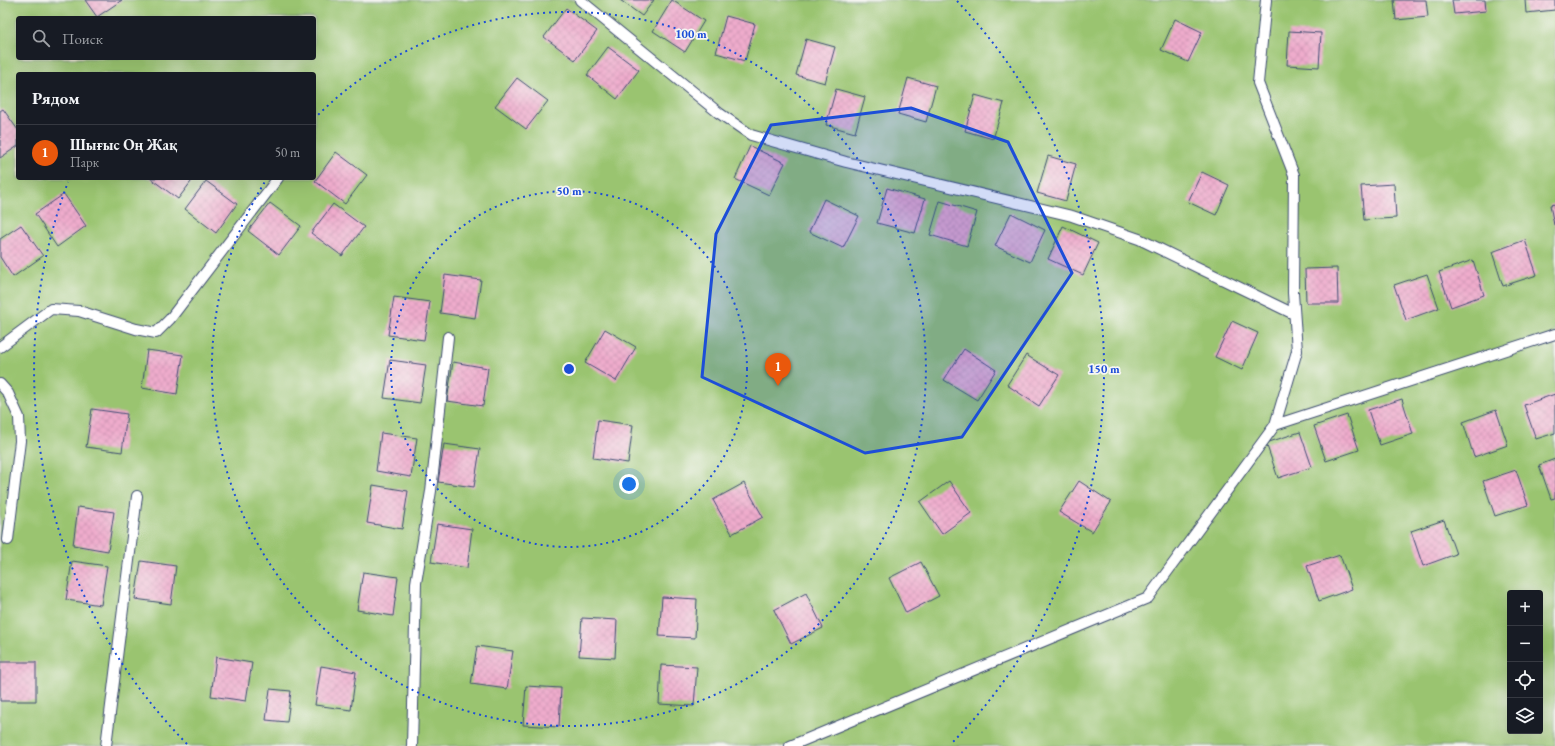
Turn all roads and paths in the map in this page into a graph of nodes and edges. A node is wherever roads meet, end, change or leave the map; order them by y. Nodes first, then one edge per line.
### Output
1 (580, 0) edge
2 (1266, 0) edge
3 (276, 180) edge
4 (1294, 314) junction
5 (1555, 334) edge
6 (448, 337) dead end
7 (0, 347) edge
8 (0, 384) edge
9 (1275, 425) junction
10 (137, 496) dead end
11 (8, 540) dead end
12 (106, 746) edge
13 (412, 746) edge
14 (790, 746) edge

1 - 4 lane
2 - 4 lane
3 - 7 lane
4 - 9 lane
5 - 9 lane
6 - 13 lane
8 - 11 lane
9 - 14 lane
10 - 12 lane

